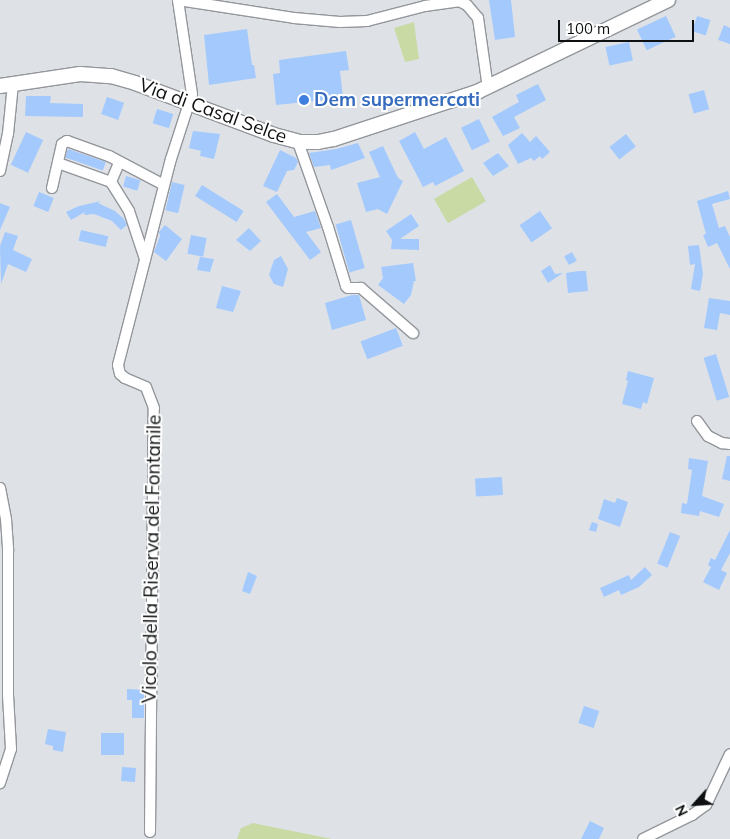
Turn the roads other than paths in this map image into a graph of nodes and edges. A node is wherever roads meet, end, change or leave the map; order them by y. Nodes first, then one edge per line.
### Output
1 (178, 0) edge
2 (668, 0) edge
3 (6, 85) edge
4 (488, 88) junction
5 (189, 103) junction
6 (298, 142) junction
7 (58, 163) junction
8 (119, 163) junction
9 (0, 171) edge
10 (111, 182) junction
11 (164, 185) junction
12 (52, 188) dead end
13 (145, 259) junction
14 (413, 333) dead end
15 (697, 421) dead end
16 (730, 444) edge
17 (0, 488) edge
18 (730, 754) edge
19 (0, 783) edge
20 (150, 832) dead end
21 (642, 839) edge

1 - 4 street
1 - 5 street, Vicolo della Riserva del Fontanile
2 - 4 main road, Via di Casal Selce
3 - 5 main road, Via di Casal Selce
3 - 9 street
4 - 6 main road, Via di Casal Selce
5 - 6 main road, Via di Casal Selce
5 - 11 street, Vicolo della Riserva del Fontanile
6 - 14 street
7 - 8 street
7 - 10 street
7 - 12 street
8 - 10 street
8 - 11 street
10 - 13 street
11 - 13 street, Vicolo della Riserva del Fontanile
13 - 20 street, Vicolo della Riserva del Fontanile
15 - 16 street
17 - 19 street
18 - 21 street

